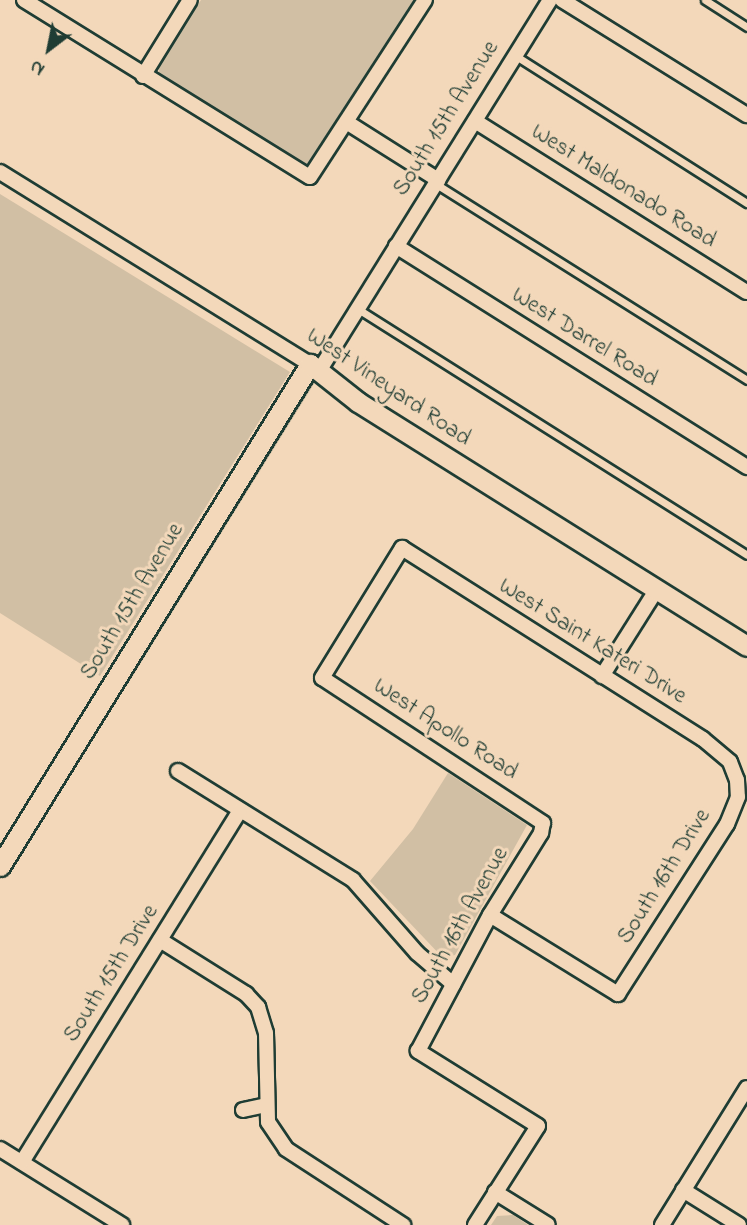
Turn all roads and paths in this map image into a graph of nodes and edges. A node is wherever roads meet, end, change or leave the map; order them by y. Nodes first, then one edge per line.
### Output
1 (24, 0) edge
2 (190, 0) edge
3 (425, 0) edge
4 (551, 0) edge
5 (562, 0) edge
6 (705, 0) edge
7 (747, 27) edge
8 (516, 56) junction
9 (144, 75) junction
10 (747, 115) edge
11 (475, 121) junction
12 (348, 123) junction
13 (0, 172) edge
14 (437, 182) junction
15 (747, 203) edge
16 (396, 247) junction
17 (747, 292) edge
18 (358, 308) junction
19 (314, 367) junction
20 (747, 380) edge
21 (747, 467) edge
22 (747, 555) edge
23 (657, 589) junction
24 (747, 646) edge
25 (603, 676) junction
26 (322, 678) joint
27 (178, 771) dead end
28 (742, 779) edge
29 (240, 810) junction
30 (543, 822) joint
31 (0, 866) edge
32 (490, 915) junction
33 (160, 940) junction
34 (453, 984) junction
35 (747, 1088) edge
36 (266, 1105) junction
37 (243, 1110) dead end
38 (0, 1149) edge
39 (22, 1162) junction
40 (683, 1190) junction
41 (495, 1192) junction
42 (122, 1225) edge
43 (403, 1225) edge
44 (475, 1225) edge
45 (548, 1225) edge
46 (662, 1225) edge
47 (739, 1225) edge

1 - 9 street
2 - 9 street
3 - 12 street
4 - 8 street, South 15th Avenue
5 - 10 street
6 - 7 lane
8 - 11 street, South 15th Avenue
8 - 15 lane
9 - 12 street
11 - 14 street, South 15th Avenue
11 - 17 street, West Maldonado Road
12 - 14 street
13 - 19 street, West Vineyard Road
14 - 16 street, South 15th Avenue
14 - 20 lane
16 - 18 street, South 15th Avenue
16 - 21 street, West Darrel Road
18 - 19 street, South 15th Avenue
18 - 22 lane
19 - 23 street, West Vineyard Road
19 - 31 street, South 15th Avenue
23 - 24 street, West Vineyard Road
23 - 25 street
25 - 26 street, West Saint Kateri Drive
25 - 28 street, West Saint Kateri Drive
26 - 30 street, West Apollo Road
27 - 29 street
28 - 32 street, South 16th Drive
29 - 33 street, South 15th Drive
29 - 34 street
30 - 32 street, South 16th Avenue
32 - 34 street, South 16th Avenue
33 - 36 street
33 - 39 street, South 15th Drive
34 - 41 street, South 16th Avenue
35 - 40 street
36 - 37 street
36 - 43 street
38 - 39 street
39 - 42 street
40 - 46 street
40 - 47 street
41 - 44 street
41 - 45 street

